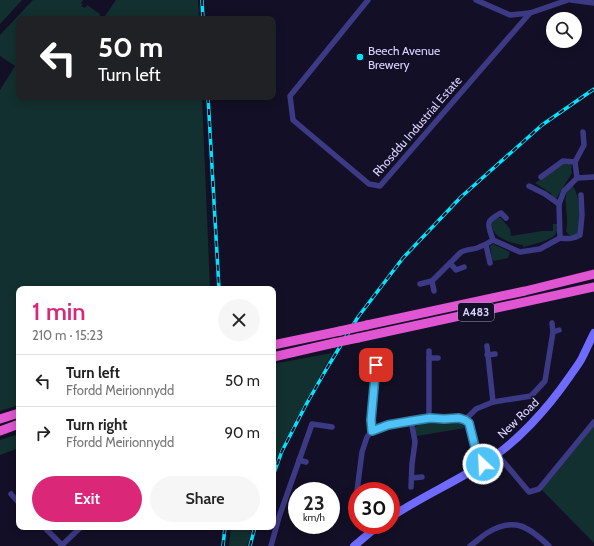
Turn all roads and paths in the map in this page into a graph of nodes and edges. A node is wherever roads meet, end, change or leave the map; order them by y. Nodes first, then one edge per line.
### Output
1 (368, 0) edge
2 (476, 0) edge
3 (569, 0) edge
4 (594, 3) edge
5 (530, 13) junction
6 (583, 132) dead end
7 (575, 162) junction
8 (541, 177) dead end
9 (577, 178) junction
10 (594, 178) edge
11 (529, 186) dead end
12 (581, 195) dead end
13 (559, 204) junction
14 (506, 218) dead end
15 (560, 238) junction
16 (493, 240) junction
17 (486, 245) junction
18 (450, 263) junction
19 (490, 263) dead end
20 (464, 267) dead end
21 (594, 274) edge
22 (432, 281) junction
23 (420, 284) dead end
24 (594, 286) edge
25 (434, 290) dead end
26 (552, 323) dead end
27 (559, 330) dead end
28 (553, 332) junction
29 (594, 333) edge
30 (276, 344) edge
31 (486, 346) dead end
32 (429, 352) dead end
33 (495, 354) dead end
34 (487, 355) junction
35 (276, 356) edge
36 (429, 358) junction
37 (438, 358) dead end
38 (376, 365) dead end
39 (493, 402) junction
40 (16, 414) edge
41 (430, 418) junction
42 (0, 419) edge
43 (465, 420) junction
44 (411, 421) junction
45 (594, 422) edge
46 (16, 425) edge
47 (332, 427) dead end
48 (0, 431) edge
49 (372, 431) junction
50 (497, 454) junction
51 (299, 460) junction
52 (306, 462) dead end
53 (483, 464) junction
54 (422, 477) dead end
55 (412, 478) junction
56 (358, 482) edge
57 (411, 487) dead end
58 (11, 494) dead end
59 (16, 500) edge
60 (400, 512) edge
61 (276, 528) edge
62 (47, 530) edge
63 (78, 530) edge
64 (275, 530) edge
65 (368, 534) edge
66 (61, 545) edge
67 (271, 546) edge
68 (354, 546) edge
69 (470, 546) edge
70 (550, 546) edge

1 - 5 street, Rhosddu Industrial Estate
2 - 5 street
3 - 4 street
3 - 5 street
6 - 7 street
7 - 8 street
7 - 9 street
9 - 10 street
9 - 13 street
11 - 13 street
12 - 15 street
13 - 15 street
14 - 16 street
15 - 16 street
16 - 17 street
17 - 18 street
17 - 19 street
18 - 20 street
18 - 22 street
21 - 30 highway, A483, bridge
22 - 23 street
22 - 25 street
24 - 35 highway, A483, bridge
26 - 28 street
27 - 28 street
28 - 39 street
29 - 50 main road, New Road
31 - 34 street
32 - 36 street
33 - 34 street
34 - 39 street
36 - 37 street
36 - 41 street
38 - 49 street
39 - 43 street
40 - 42 highway
41 - 43 street
41 - 44 street
43 - 53 street
44 - 49 street
44 - 55 street
45 - 50 street
46 - 48 highway
47 - 51 street
49 - 56 street
50 - 53 main road, New Road
51 - 52 street
51 - 61 street
53 - 60 main road, New Road
54 - 55 street
55 - 57 street
58 - 59 street
62 - 66 street
63 - 66 street
64 - 67 street
65 - 68 main road
69 - 70 street

